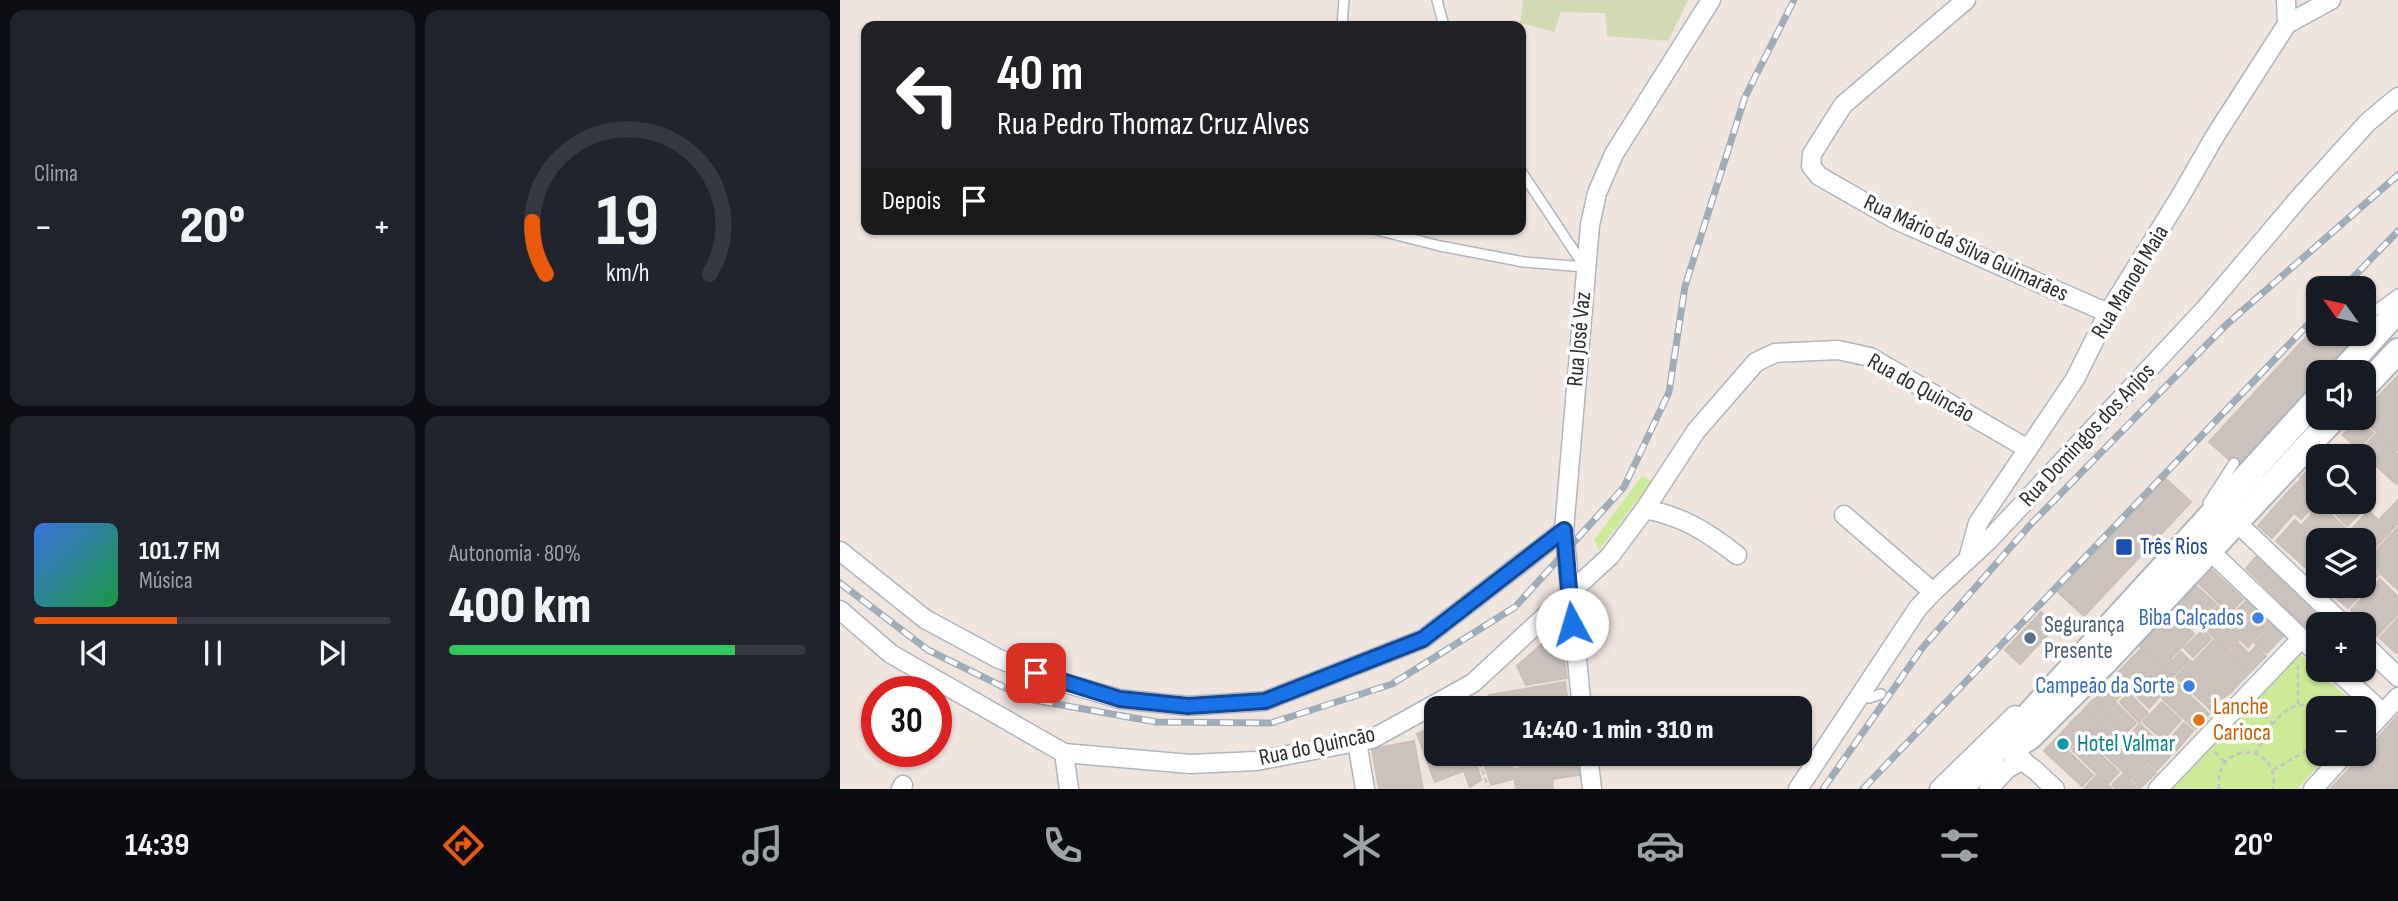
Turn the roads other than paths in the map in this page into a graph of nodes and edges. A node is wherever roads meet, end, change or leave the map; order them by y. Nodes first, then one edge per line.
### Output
1 (1345, 0) edge
2 (1437, 0) edge
3 (1711, 0) edge
4 (1966, 0) edge
5 (2287, 0) edge
6 (2331, 0) edge
7 (1343, 21) edge
8 (1443, 21) edge
9 (2287, 24) junction
10 (2398, 97) edge
11 (1526, 178) edge
12 (1397, 235) edge
13 (1585, 267) junction
14 (2398, 294) edge
15 (2376, 310) edge
16 (2398, 310) edge
17 (2108, 313) junction
18 (2398, 351) edge
19 (2353, 360) edge
20 (2376, 374) edge
21 (2306, 414) edge
22 (2321, 430) edge
23 (2028, 449) junction
24 (2234, 463) dead end
25 (1645, 509) junction
26 (2228, 514) junction
27 (1844, 515) dead end
28 (1564, 530) junction
29 (840, 551) edge
30 (2177, 551) junction
31 (2210, 551) junction
32 (1737, 555) dead end
33 (1967, 562) junction
34 (1933, 592) junction
35 (1569, 594) junction
36 (840, 610) edge
37 (2330, 612) edge
38 (2301, 639) junction
39 (2092, 643) junction
40 (2306, 643) edge
41 (2376, 656) edge
42 (2398, 677) edge
43 (2349, 682) edge
44 (1861, 692) junction
45 (1881, 694) dead end
46 (1581, 696) edge
47 (2398, 697) edge
48 (2384, 713) junction
49 (2376, 721) edge
50 (1357, 742) junction
51 (1064, 753) junction
52 (2006, 757) junction
53 (1589, 766) edge
54 (2334, 766) edge
55 (1973, 786) edge
56 (1069, 789) edge
57 (1365, 789) edge
58 (1592, 789) edge
59 (1798, 789) edge
60 (1939, 789) edge
61 (2055, 789) edge
62 (2158, 789) edge
63 (2313, 789) edge

1 - 7 lane
2 - 8 lane
3 - 13 street, Rua José Vaz
4 - 17 street, Rua Mário da Silva Guimarães
5 - 9 street
6 - 9 street
9 - 17 street, Rua Manoel Maia
10 - 33 street, Rua Domingos dos Anjos
11 - 13 lane
12 - 13 lane
13 - 28 street, Rua José Vaz
14 - 15 lane
16 - 19 main road
17 - 23 street, Rua Manoel Maia
18 - 20 main road
21 - 26 main road
22 - 26 main road
23 - 25 street, Rua do Quincão
23 - 33 street, Rua Manoel Maia
24 - 30 lane
25 - 32 street
25 - 35 street, Rua do Quincão
26 - 30 main road
26 - 31 main road
26 - 37 street
27 - 34 street
28 - 29 street
28 - 35 street, Rua José Vaz
30 - 31 street
30 - 39 main road
31 - 38 street
31 - 52 main road
33 - 34 street, Rua Domingos dos Anjos
34 - 44 street, Rua Domingos dos Anjos
35 - 46 street, Rua José Vaz
35 - 50 street, Rua do Quincão
36 - 51 street, Rua do Quincão
38 - 40 street
38 - 62 street
39 - 52 main road
39 - 60 street
41 - 42 street
43 - 48 street
44 - 45 lane
44 - 59 street, Rua Domingos dos Anjos
47 - 48 street
48 - 49 street
50 - 51 street, Rua do Quincão
50 - 57 street
51 - 56 street
52 - 55 main road
52 - 55 street
52 - 61 street
53 - 58 street
54 - 63 street

